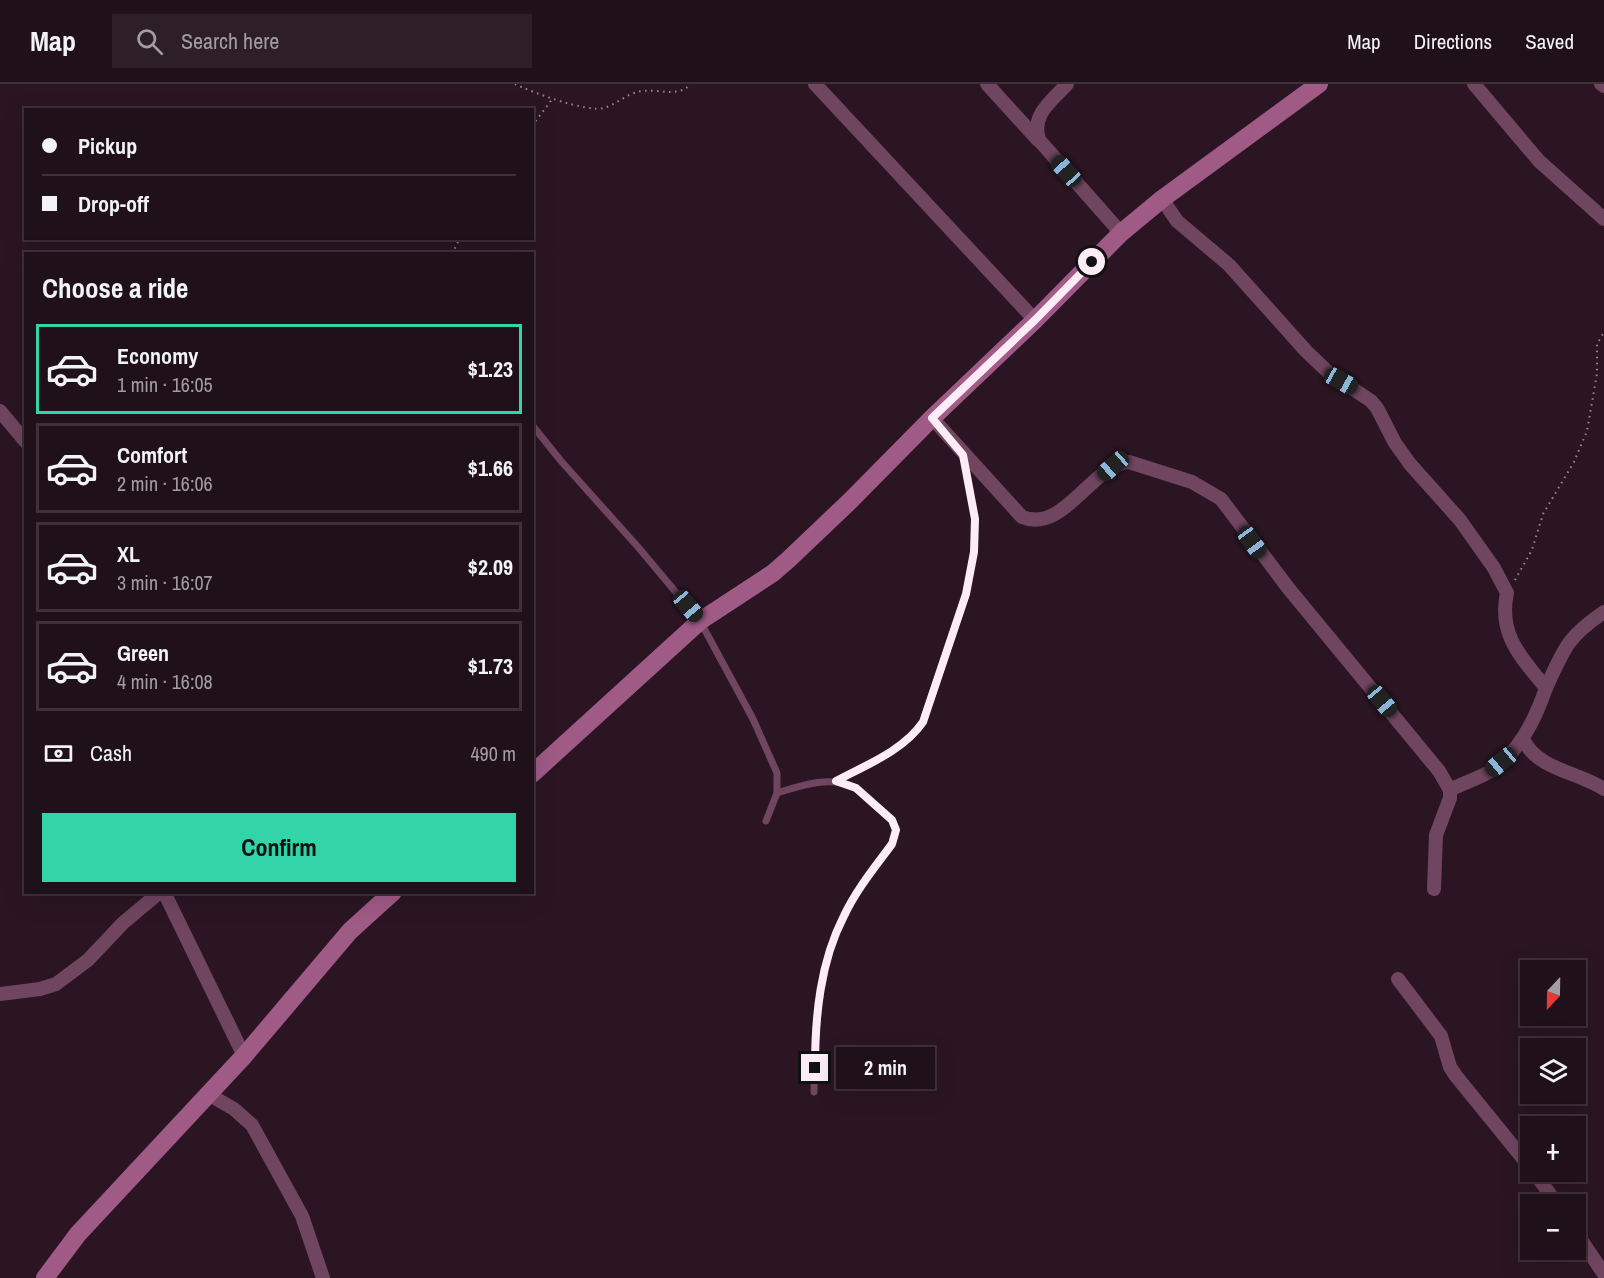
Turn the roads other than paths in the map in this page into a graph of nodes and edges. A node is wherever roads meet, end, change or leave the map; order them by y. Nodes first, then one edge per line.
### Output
1 (815, 84) edge
2 (987, 84) edge
3 (1067, 84) edge
4 (1319, 84) edge
5 (1474, 84) edge
6 (1039, 140) junction
7 (1162, 199) junction
8 (1604, 219) edge
9 (1121, 233) junction
10 (1035, 320) junction
11 (0, 411) edge
12 (932, 418) junction
13 (534, 427) edge
14 (24, 440) edge
15 (963, 455) junction
16 (1604, 612) edge
17 (700, 621) junction
18 (1546, 688) junction
19 (1523, 739) junction
20 (534, 767) edge
21 (836, 781) junction
22 (1604, 789) edge
23 (1450, 790) junction
24 (777, 793) junction
25 (766, 821) dead end
26 (1434, 889) dead end
27 (159, 894) edge
28 (163, 894) edge
29 (391, 894) edge
30 (1398, 979) dead end
31 (0, 994) edge
32 (244, 1056) junction
33 (814, 1092) dead end
34 (208, 1094) junction
35 (1520, 1155) edge
36 (1586, 1247) edge
37 (1604, 1274) edge
38 (45, 1278) edge
39 (323, 1278) edge

1 - 10 street
2 - 6 street
3 - 6 street
4 - 7 street
5 - 8 street
6 - 9 street
7 - 9 street
7 - 18 street
9 - 10 street
10 - 12 street
11 - 14 street
12 - 15 street
12 - 17 street
13 - 17 lane
15 - 21 lane
15 - 23 street
16 - 18 street
17 - 20 street
17 - 24 lane
18 - 19 street
19 - 22 street
19 - 23 street
21 - 24 lane
21 - 33 lane
23 - 26 street
24 - 25 lane
27 - 31 street
28 - 32 street
29 - 32 street
30 - 35 street
32 - 34 street
34 - 38 street
34 - 39 street
36 - 37 street

